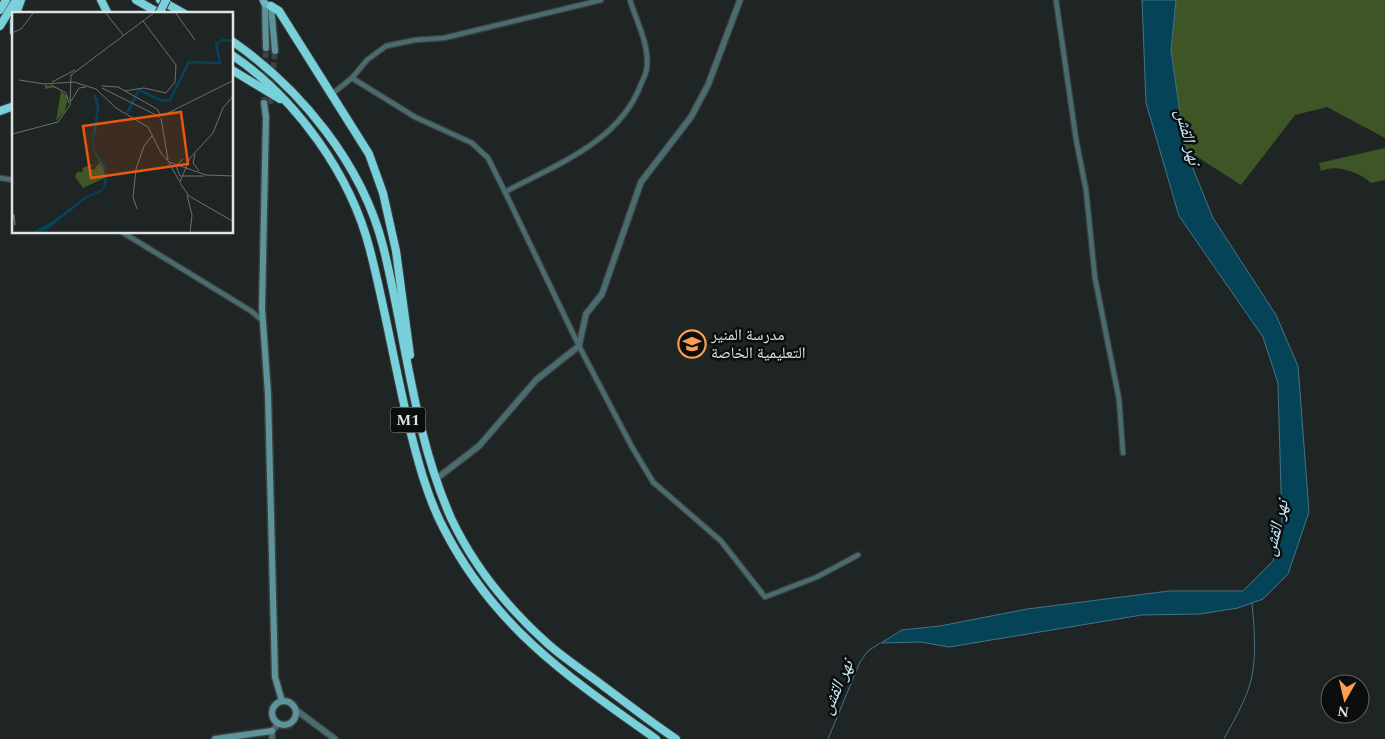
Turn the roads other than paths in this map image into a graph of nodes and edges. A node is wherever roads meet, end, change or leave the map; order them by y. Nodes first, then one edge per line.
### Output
1 (6, 0) edge
2 (16, 0) edge
3 (101, 0) edge
4 (136, 0) edge
5 (160, 0) edge
6 (166, 0) edge
7 (601, 0) edge
8 (630, 0) edge
9 (740, 0) edge
10 (1056, 0) edge
11 (267, 2) edge
12 (0, 10) edge
13 (107, 12) edge
14 (157, 12) edge
15 (161, 12) edge
16 (181, 12) edge
17 (0, 26) edge
18 (234, 42) edge
19 (266, 48) tunnel mouth
20 (274, 51) tunnel mouth
21 (234, 56) edge
22 (234, 71) edge
23 (352, 78) junction
24 (332, 94) junction
25 (267, 103) tunnel mouth
26 (287, 104) junction
27 (12, 107) edge
28 (0, 111) edge
29 (505, 192) junction
30 (125, 234) edge
31 (263, 321) junction
32 (579, 346) junction
33 (416, 409) junction
34 (1123, 454) dead end
35 (436, 479) junction
36 (858, 555) dead end
37 (282, 701) junction
38 (296, 710) junction
39 (279, 724) junction
40 (272, 731) junction
41 (215, 739) edge
42 (272, 739) edge
43 (335, 739) edge
44 (656, 739) edge
45 (676, 739) edge

1 - 12 highway
2 - 17 highway
3 - 13 highway
4 - 14 highway
5 - 16 highway
6 - 15 highway, bridge
7 - 23 street
8 - 29 street
9 - 32 street
10 - 34 street
11 - 19 main road
11 - 20 main road
11 - 24 highway
18 - 33 highway, M1
21 - 26 highway, M1
22 - 26 highway
23 - 24 street
23 - 29 street
24 - 33 highway
25 - 31 main road
26 - 44 highway, M1
27 - 28 highway
29 - 32 street
30 - 31 street
31 - 37 main road
32 - 35 street
32 - 36 street
33 - 35 highway, M1
35 - 45 highway, M1
37 - 38 main road
37 - 39 main road
38 - 39 main road
38 - 43 street
39 - 40 street
40 - 41 main road
40 - 42 street

